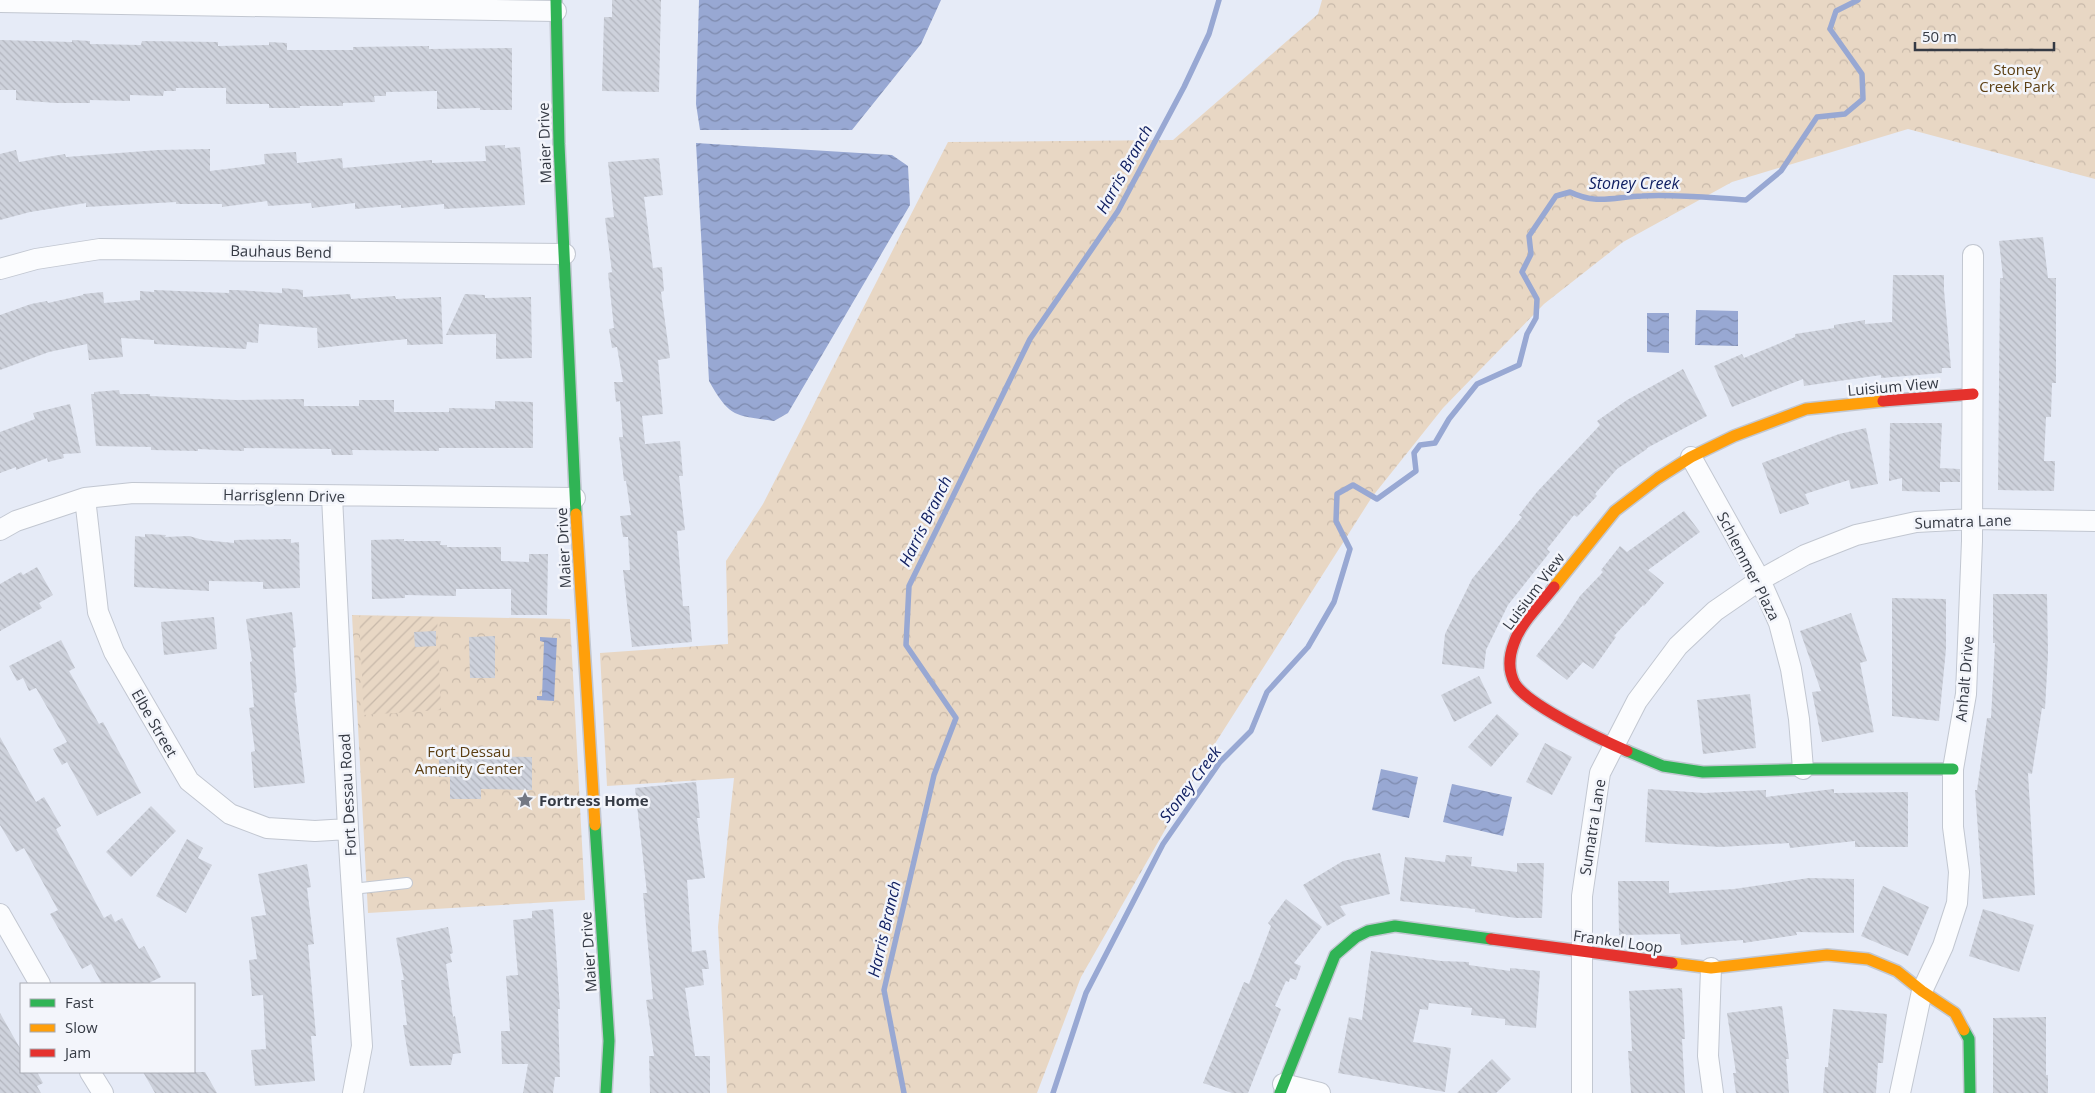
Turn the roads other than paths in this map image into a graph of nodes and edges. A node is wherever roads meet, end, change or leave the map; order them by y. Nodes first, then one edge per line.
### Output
1 (0, 2) edge
2 (556, 6) edge
3 (565, 254) junction
4 (1973, 255) dead end
5 (0, 269) edge
6 (1973, 394) junction
7 (1691, 458) junction
8 (332, 496) junction
9 (85, 498) junction
10 (575, 498) junction
11 (1973, 519) junction
12 (2095, 521) edge
13 (0, 530) edge
14 (1760, 580) junction
15 (1614, 746) junction
16 (1803, 769) junction
17 (1953, 769) junction
18 (348, 830) junction
19 (407, 883) dead end
20 (352, 889) junction
21 (0, 914) edge
22 (1582, 951) junction
23 (1711, 968) junction
24 (39, 983) edge
25 (1922, 991) junction
26 (91, 1073) edge
27 (1282, 1089) edge
28 (102, 1093) edge
29 (354, 1093) edge
30 (606, 1093) edge
31 (1320, 1093) edge
32 (1582, 1093) edge
33 (1713, 1093) edge
34 (1900, 1093) edge
35 (1970, 1093) edge

1 - 2 street
2 - 3 street, Maier Drive
3 - 5 street, Bauhaus Bend
3 - 10 street, Maier Drive
4 - 6 street, Anhalt Drive
6 - 7 street, Luisium View
6 - 11 street, Anhalt Drive
7 - 14 street, Schlemmer Plaza
7 - 15 street, Luisium View
8 - 9 street, Harrisglenn Drive
8 - 10 street, Harrisglenn Drive
8 - 18 street, Fort Dessau Road
9 - 13 street, Harrisglenn Drive
9 - 18 street, Elbe Street
10 - 30 street, Maier Drive
11 - 12 street, Sumatra Lane
11 - 14 street, Sumatra Lane
11 - 17 street, Anhalt Drive
14 - 15 street, Sumatra Lane
14 - 16 street, Schlemmer Plaza
15 - 16 street, Luisium View
15 - 22 street, Sumatra Lane
16 - 17 street, Luisium View
17 - 25 street, Anhalt Drive
18 - 20 street, Fort Dessau Road
19 - 20 lane
20 - 29 street, Fort Dessau Road
21 - 24 street
22 - 23 street, Frankel Loop
22 - 27 street, Frankel Loop
22 - 32 street, Sumatra Lane
23 - 25 street, Frankel Loop
23 - 33 street
25 - 34 street, Anhalt Drive
25 - 35 street, Frankel Loop
26 - 28 street
27 - 31 street

